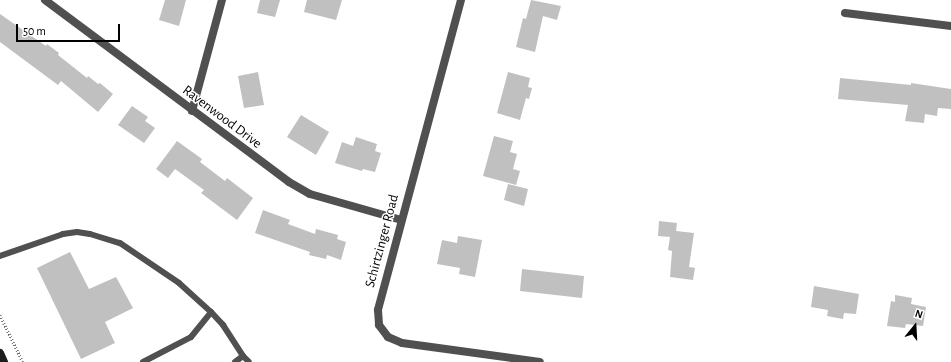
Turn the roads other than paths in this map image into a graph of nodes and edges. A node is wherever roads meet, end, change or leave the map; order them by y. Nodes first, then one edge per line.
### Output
1 (45, 0) edge
2 (222, 0) edge
3 (461, 0) edge
4 (845, 13) dead end
5 (951, 26) edge
6 (192, 110) junction
7 (401, 220) junction
8 (0, 256) edge
9 (211, 312) junction
10 (0, 353) edge
11 (243, 356) junction
12 (4, 362) edge
13 (143, 362) edge
14 (235, 362) edge
15 (249, 362) edge
16 (540, 362) edge

1 - 6 street, Ravenwood Drive
2 - 6 street
3 - 7 street, Schirtzinger Road
4 - 5 street
6 - 7 street, Ravenwood Drive
7 - 16 street, Schirtzinger Road
8 - 9 lane
9 - 11 lane
9 - 13 lane
10 - 12 main road
11 - 14 lane
11 - 15 lane

